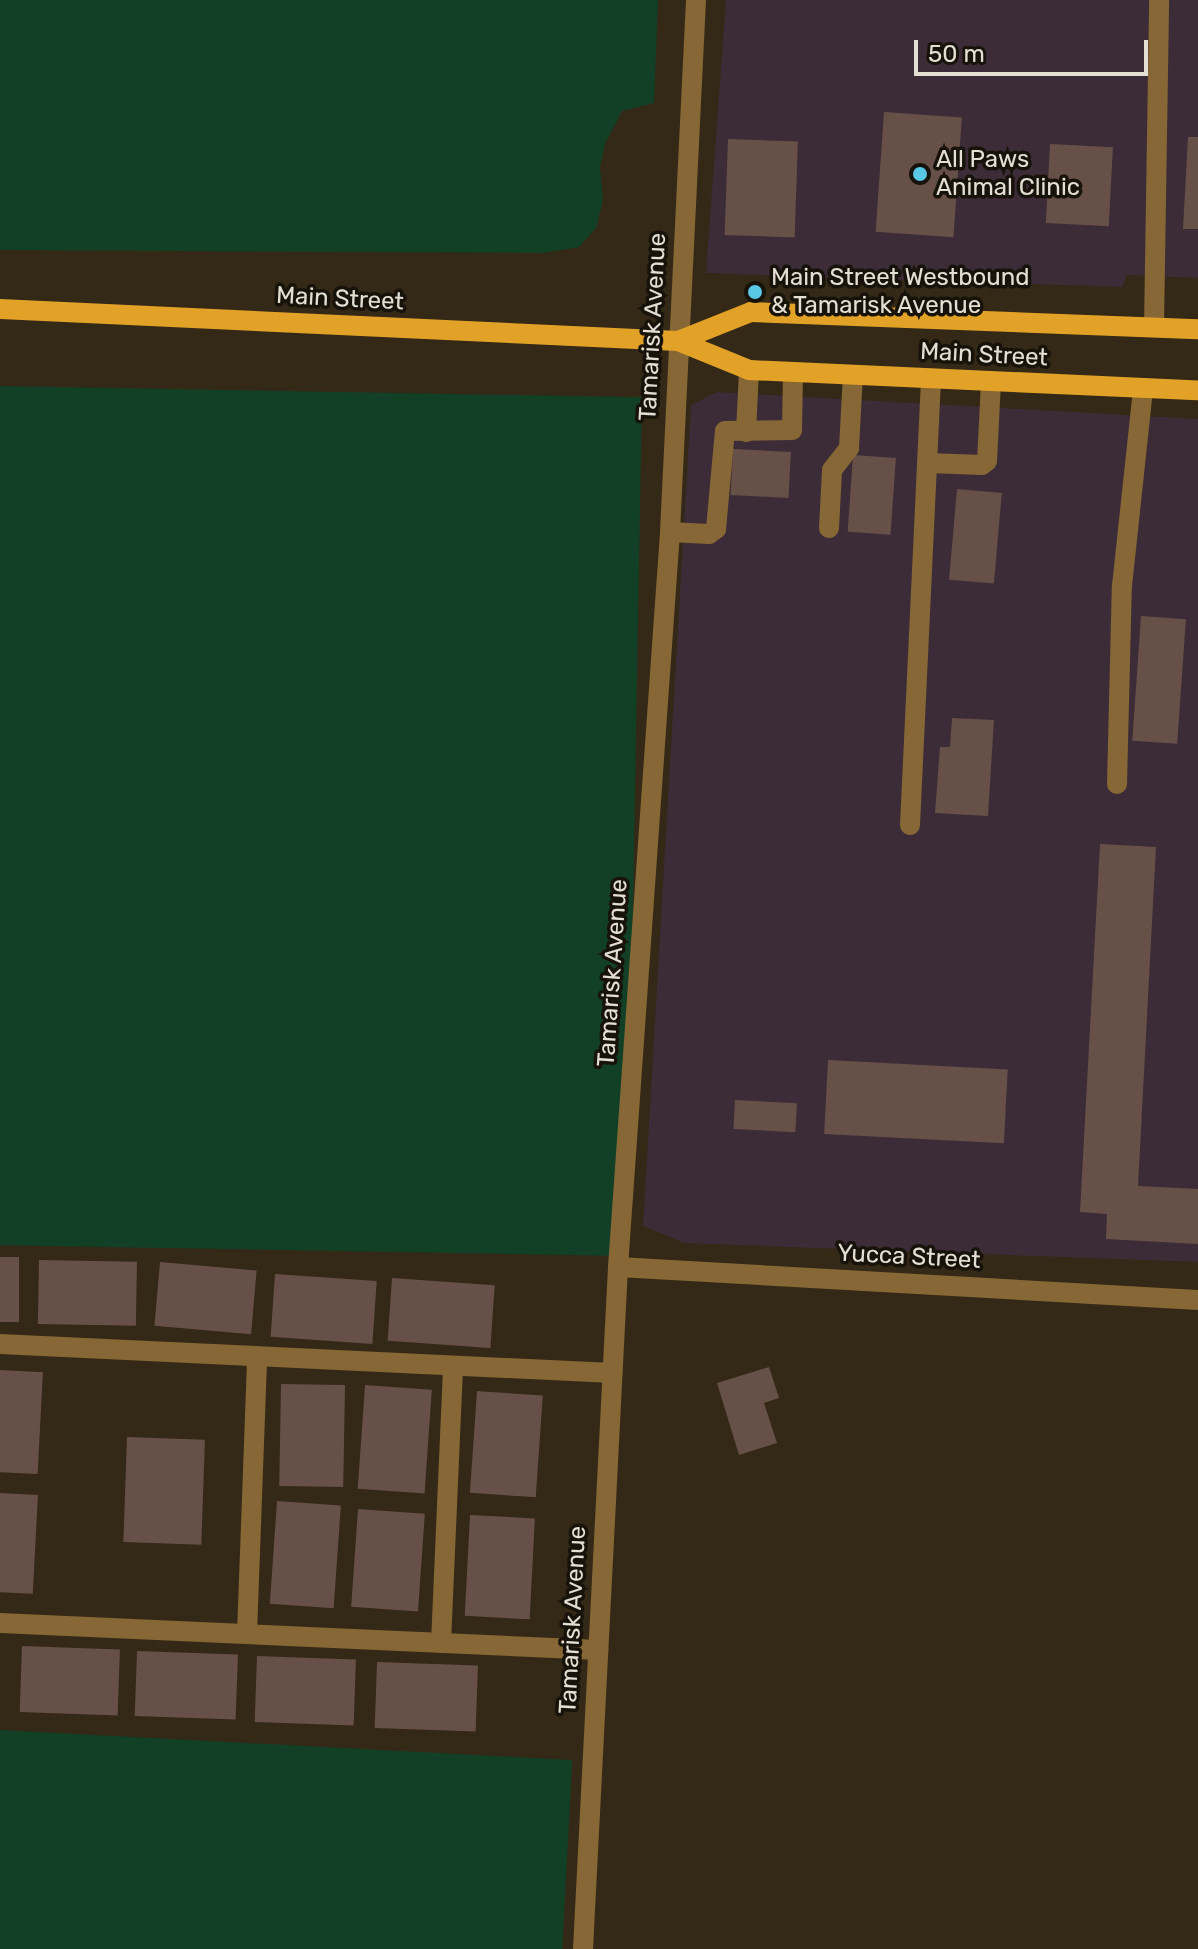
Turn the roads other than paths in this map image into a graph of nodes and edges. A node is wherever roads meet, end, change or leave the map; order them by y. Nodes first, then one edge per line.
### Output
1 (696, 0) edge
2 (1159, 0) edge
3 (0, 309) edge
4 (1154, 327) junction
5 (1198, 329) edge
6 (678, 341) junction
7 (749, 370) junction
8 (793, 372) junction
9 (853, 375) junction
10 (931, 378) junction
11 (991, 381) junction
12 (1143, 388) junction
13 (1198, 390) edge
14 (746, 432) junction
15 (928, 463) junction
16 (829, 528) dead end
17 (670, 532) junction
18 (1117, 784) dead end
19 (910, 825) dead end
20 (618, 1267) junction
21 (1198, 1300) edge
22 (0, 1344) edge
23 (257, 1356) junction
24 (453, 1366) junction
25 (612, 1373) junction
26 (0, 1623) edge
27 (247, 1634) junction
28 (441, 1643) junction
29 (598, 1650) junction
30 (583, 1949) edge

1 - 6 street, Tamarisk Avenue
2 - 4 street
3 - 6 main road, Main Street
4 - 5 main road, Main Street
4 - 6 main road, Main Street
6 - 7 main road, Main Street
6 - 17 street, Tamarisk Avenue
7 - 8 main road, Main Street
7 - 14 street
8 - 9 main road, Main Street
8 - 14 street
9 - 10 main road, Main Street
9 - 16 street
10 - 11 main road, Main Street
10 - 15 street
11 - 12 main road, Main Street
11 - 15 street
12 - 13 main road, Main Street
12 - 18 street
14 - 17 street
15 - 19 street
17 - 20 street, Tamarisk Avenue
20 - 21 street, Yucca Street
20 - 25 street, Tamarisk Avenue
22 - 23 street
23 - 24 street
23 - 27 street
24 - 25 street
24 - 28 street
25 - 29 street, Tamarisk Avenue
26 - 27 street
27 - 28 street
28 - 29 street
29 - 30 street, Tamarisk Avenue

